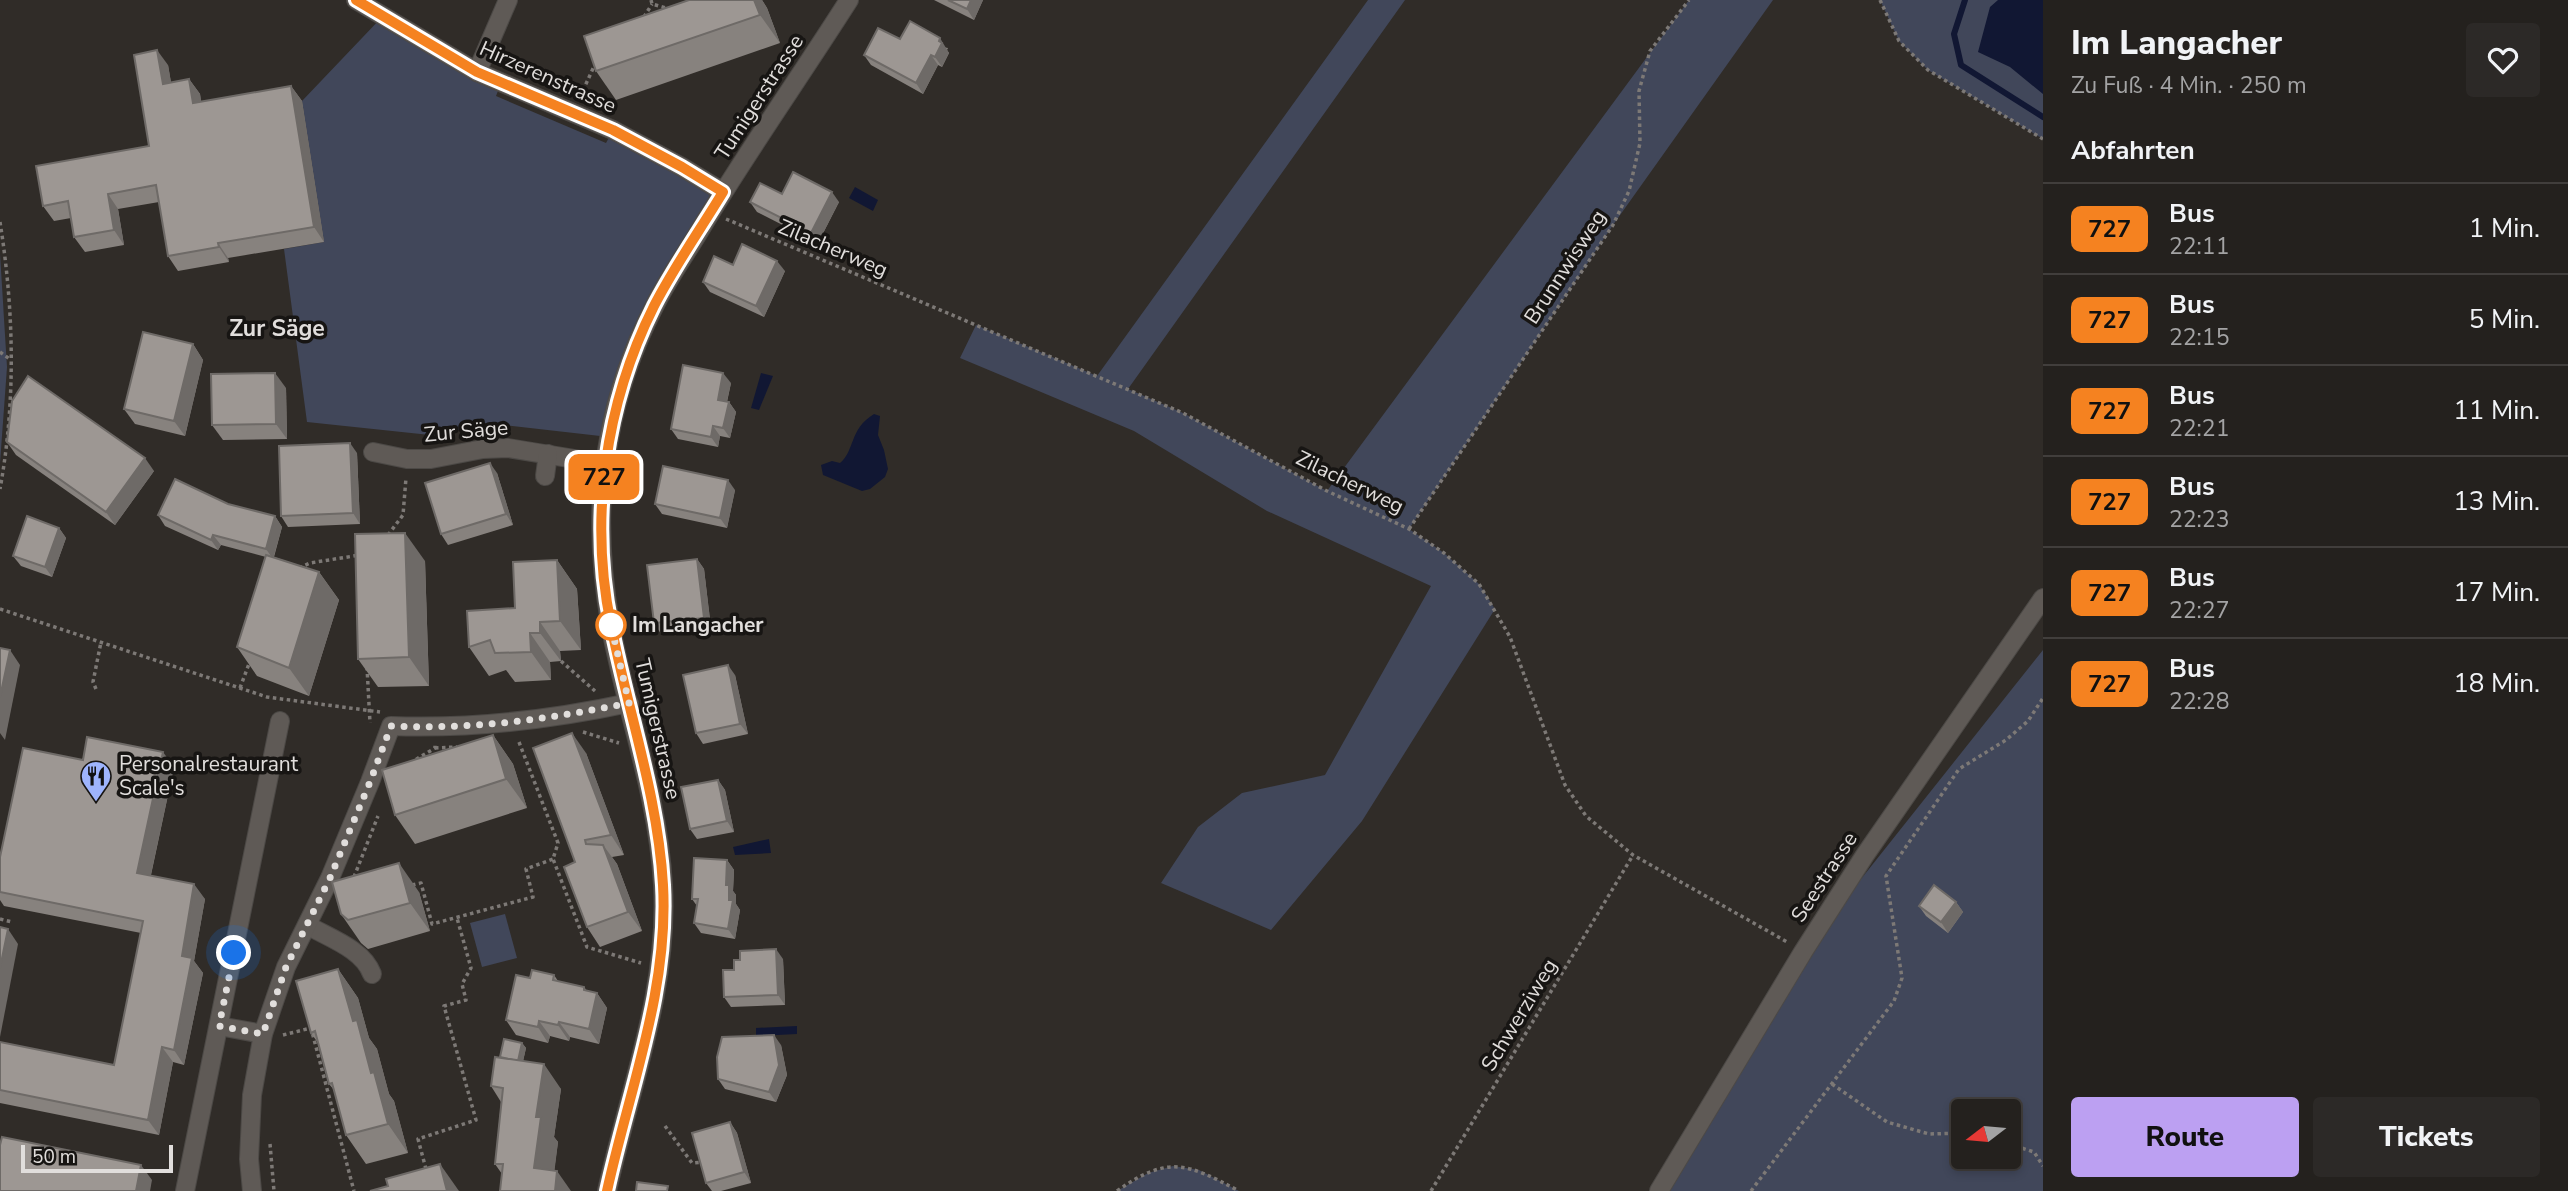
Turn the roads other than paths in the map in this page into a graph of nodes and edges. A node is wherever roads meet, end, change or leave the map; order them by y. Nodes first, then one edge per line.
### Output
1 (356, 0) edge
2 (508, 0) edge
3 (849, 0) edge
4 (477, 72) junction
5 (723, 192) junction
6 (373, 452) dead end
7 (548, 454) junction
8 (605, 464) junction
9 (545, 475) dead end
10 (2043, 598) edge
11 (629, 703) junction
12 (280, 721) dead end
13 (307, 925) junction
14 (372, 967) dead end
15 (219, 1026) junction
16 (263, 1034) junction
17 (186, 1191) edge
18 (252, 1191) edge
19 (607, 1191) edge
20 (1659, 1191) edge

1 - 4 street, Hirzerenstrasse
2 - 4 street
3 - 5 street, Tumigerstrasse
4 - 5 street, Hirzerenstrasse
5 - 8 street, Tumigerstrasse
6 - 7 street, Zur Säge
7 - 8 street, Zur Säge
7 - 9 street
8 - 11 street, Tumigerstrasse
10 - 20 street, Seestrasse
11 - 13 street
11 - 19 street, Tumigerstrasse
12 - 15 street
13 - 14 street
13 - 16 street
15 - 16 street
15 - 17 street
16 - 18 street

